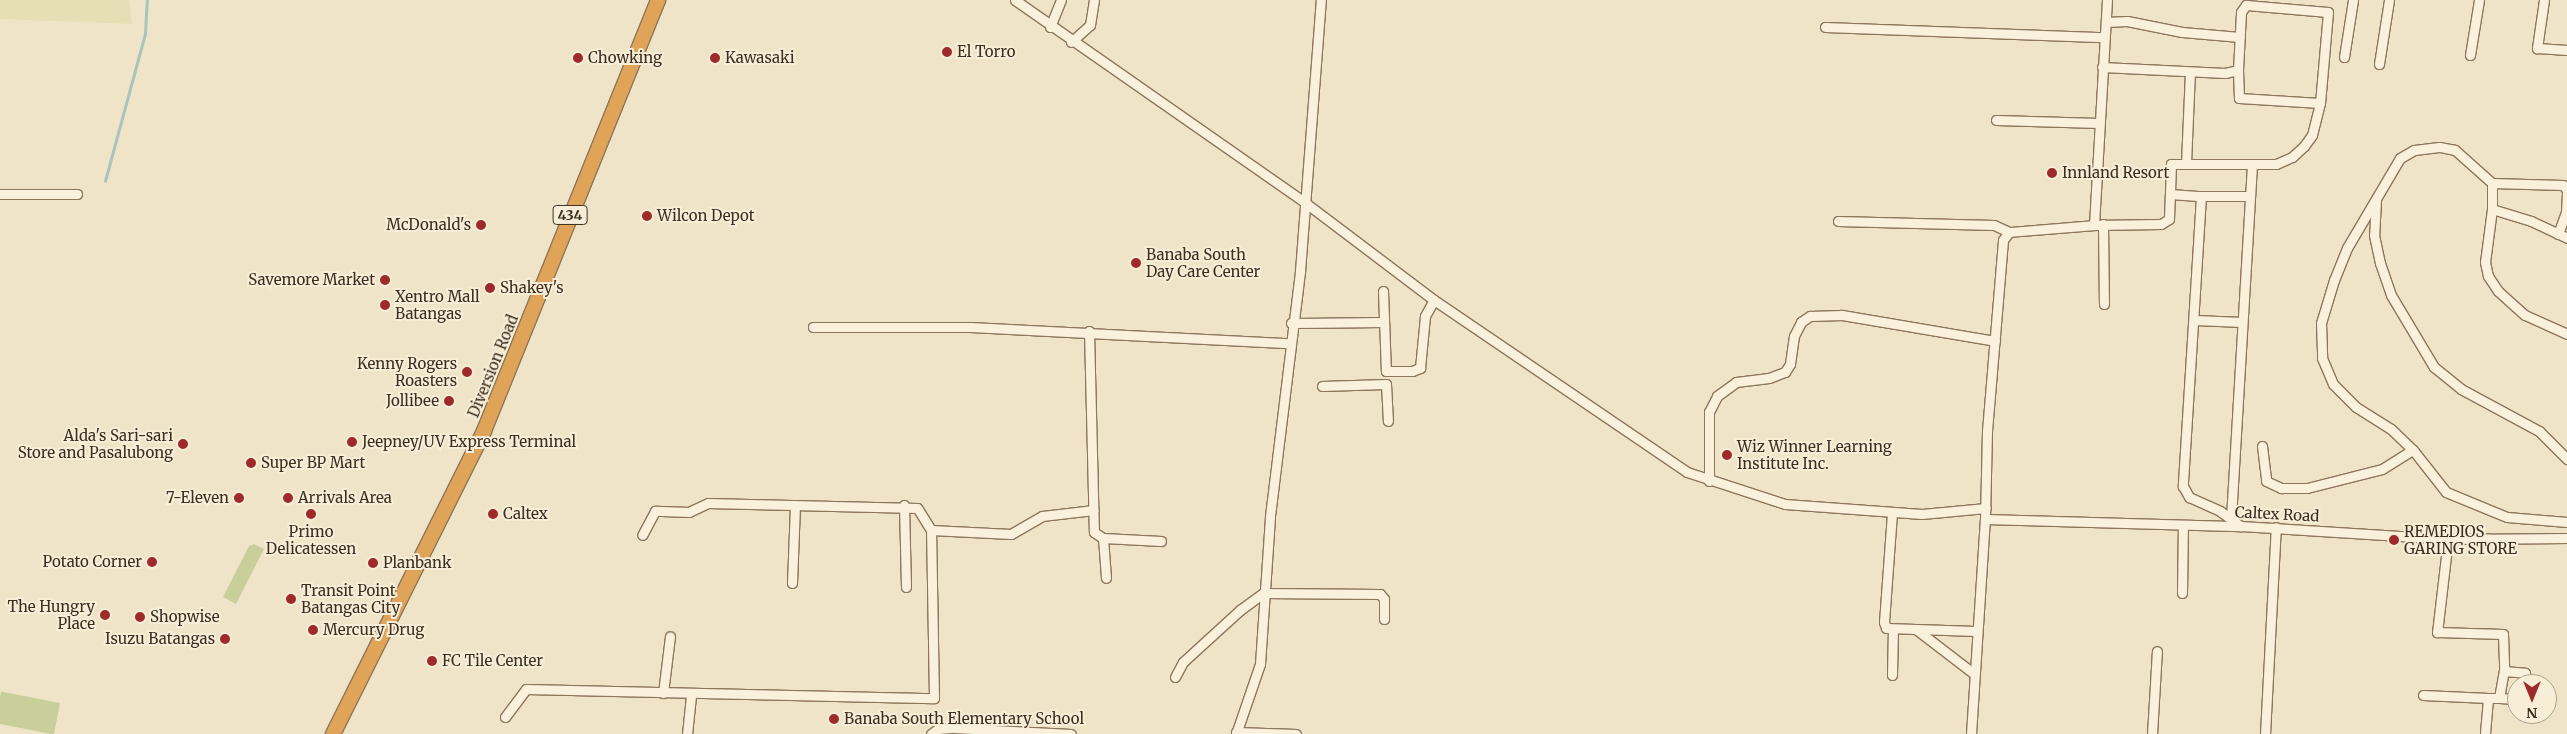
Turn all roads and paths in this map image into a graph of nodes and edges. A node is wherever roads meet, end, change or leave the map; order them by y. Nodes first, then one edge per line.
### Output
1 (658, 0) edge
2 (1015, 0) edge
3 (1061, 0) edge
4 (1094, 0) edge
5 (1321, 0) edge
6 (2107, 0) edge
7 (2354, 0) edge
8 (2389, 0) edge
9 (2479, 0) edge
10 (2544, 0) edge
11 (2106, 22) junction
12 (1050, 27) junction
13 (1825, 27) dead end
14 (2104, 37) junction
15 (2240, 37) junction
16 (1072, 42) junction
17 (2567, 50) edge
18 (2470, 55) dead end
19 (2344, 57) dead end
20 (2379, 64) dead end
21 (2102, 67) junction
22 (2238, 70) junction
23 (2190, 72) junction
24 (2320, 103) junction
25 (1996, 120) dead end
26 (2099, 122) junction
27 (2186, 163) junction
28 (2252, 166) junction
29 (2492, 183) junction
30 (0, 194) edge
31 (77, 194) dead end
32 (2170, 194) junction
33 (2200, 196) junction
34 (2249, 196) junction
35 (2376, 196) junction
36 (1303, 201) junction
37 (2492, 209) junction
38 (1838, 221) dead end
39 (2099, 224) junction
40 (2009, 232) junction
41 (2563, 236) edge
42 (1383, 291) dead end
43 (1434, 300) junction
44 (2104, 304) dead end
45 (2194, 320) junction
46 (1383, 322) junction
47 (2242, 322) junction
48 (1291, 323) junction
49 (813, 327) dead end
50 (1089, 331) junction
51 (2567, 334) edge
52 (1994, 341) junction
53 (1289, 343) junction
54 (1386, 371) junction
55 (1386, 384) junction
56 (1322, 386) dead end
57 (1388, 421) dead end
58 (2262, 446) dead end
59 (2413, 450) junction
60 (2567, 459) edge
61 (1709, 481) junction
62 (795, 505) junction
63 (904, 505) junction
64 (1986, 508) junction
65 (1094, 510) junction
66 (1892, 513) junction
67 (2231, 518) junction
68 (1985, 519) junction
69 (2567, 522) edge
70 (2183, 524) junction
71 (2241, 526) junction
72 (2276, 528) junction
73 (931, 530) junction
74 (642, 535) dead end
75 (1103, 538) junction
76 (2567, 538) edge
77 (2448, 539) junction
78 (1161, 541) dead end
79 (1106, 578) dead end
80 (792, 584) dead end
81 (906, 587) dead end
82 (1264, 593) junction
83 (2182, 593) dead end
84 (1384, 619) dead end
85 (1893, 629) junction
86 (1917, 630) junction
87 (1976, 631) junction
88 (670, 636) dead end
89 (2157, 651) dead end
90 (2504, 671) junction
91 (1973, 673) junction
92 (2525, 674) edge
93 (1892, 675) dead end
94 (1175, 677) dead end
95 (663, 693) junction
96 (691, 695) junction
97 (2423, 695) dead end
98 (2488, 698) junction
99 (2499, 698) junction
100 (2507, 698) edge
101 (505, 717) dead end
102 (1236, 733) edge
103 (2484, 733) edge
104 (333, 734) edge
105 (687, 734) edge
106 (931, 734) edge
107 (1071, 734) edge
108 (1296, 734) edge
109 (1971, 734) edge
110 (2152, 734) edge
111 (2265, 734) edge

1 - 104 highway, Diversion Road / 434
2 - 12 street
3 - 12 street
4 - 16 street
5 - 36 street
6 - 11 street
7 - 19 street
8 - 20 street
9 - 18 street
10 - 17 street
11 - 14 street
11 - 15 street
12 - 16 street
13 - 14 street
14 - 21 street
15 - 22 street
15 - 24 street
16 - 36 street
21 - 23 street
21 - 26 street
22 - 23 street
22 - 24 street
23 - 27 street
24 - 28 street
25 - 26 street
26 - 39 street
27 - 28 street
27 - 32 street
28 - 34 street
29 - 35 street
29 - 37 street
29 - 41 street
30 - 31 street
32 - 33 street
32 - 39 street
33 - 34 street
33 - 45 street
34 - 47 street
35 - 59 street
35 - 60 street
36 - 43 street
36 - 48 street
37 - 41 street
37 - 51 street
38 - 40 street
39 - 40 street
39 - 44 street
40 - 52 street
42 - 46 street
43 - 54 street
43 - 61 street
45 - 47 street
45 - 67 street
46 - 48 street
46 - 54 street
47 - 67 street
48 - 53 street
49 - 50 street
50 - 53 street
50 - 65 street
52 - 61 street
52 - 64 street
53 - 82 street
54 - 55 street
55 - 56 street
55 - 57 street
58 - 59 street
59 - 69 street
61 - 66 street
62 - 63 street
62 - 74 street
62 - 80 street
63 - 73 street
63 - 81 street
64 - 66 street
64 - 68 street
65 - 73 street
65 - 75 street
66 - 85 street
67 - 71 street
68 - 70 street, Caltex Road
68 - 87 street
70 - 71 street, Caltex Road
70 - 83 street
71 - 72 street, Caltex Road
72 - 77 street, Caltex Road
72 - 111 street
73 - 96 street
75 - 78 street
75 - 79 street
76 - 77 street, Caltex Road
77 - 90 street
82 - 84 street
82 - 94 street
82 - 102 street
85 - 86 street
85 - 93 street
86 - 87 street
86 - 91 street
87 - 91 street
88 - 95 street
89 - 110 street
90 - 92 street
90 - 99 street
91 - 109 street
95 - 96 street
95 - 101 street
96 - 105 street
97 - 98 street
98 - 99 street
98 - 103 street
99 - 100 street
102 - 108 street
106 - 107 street

